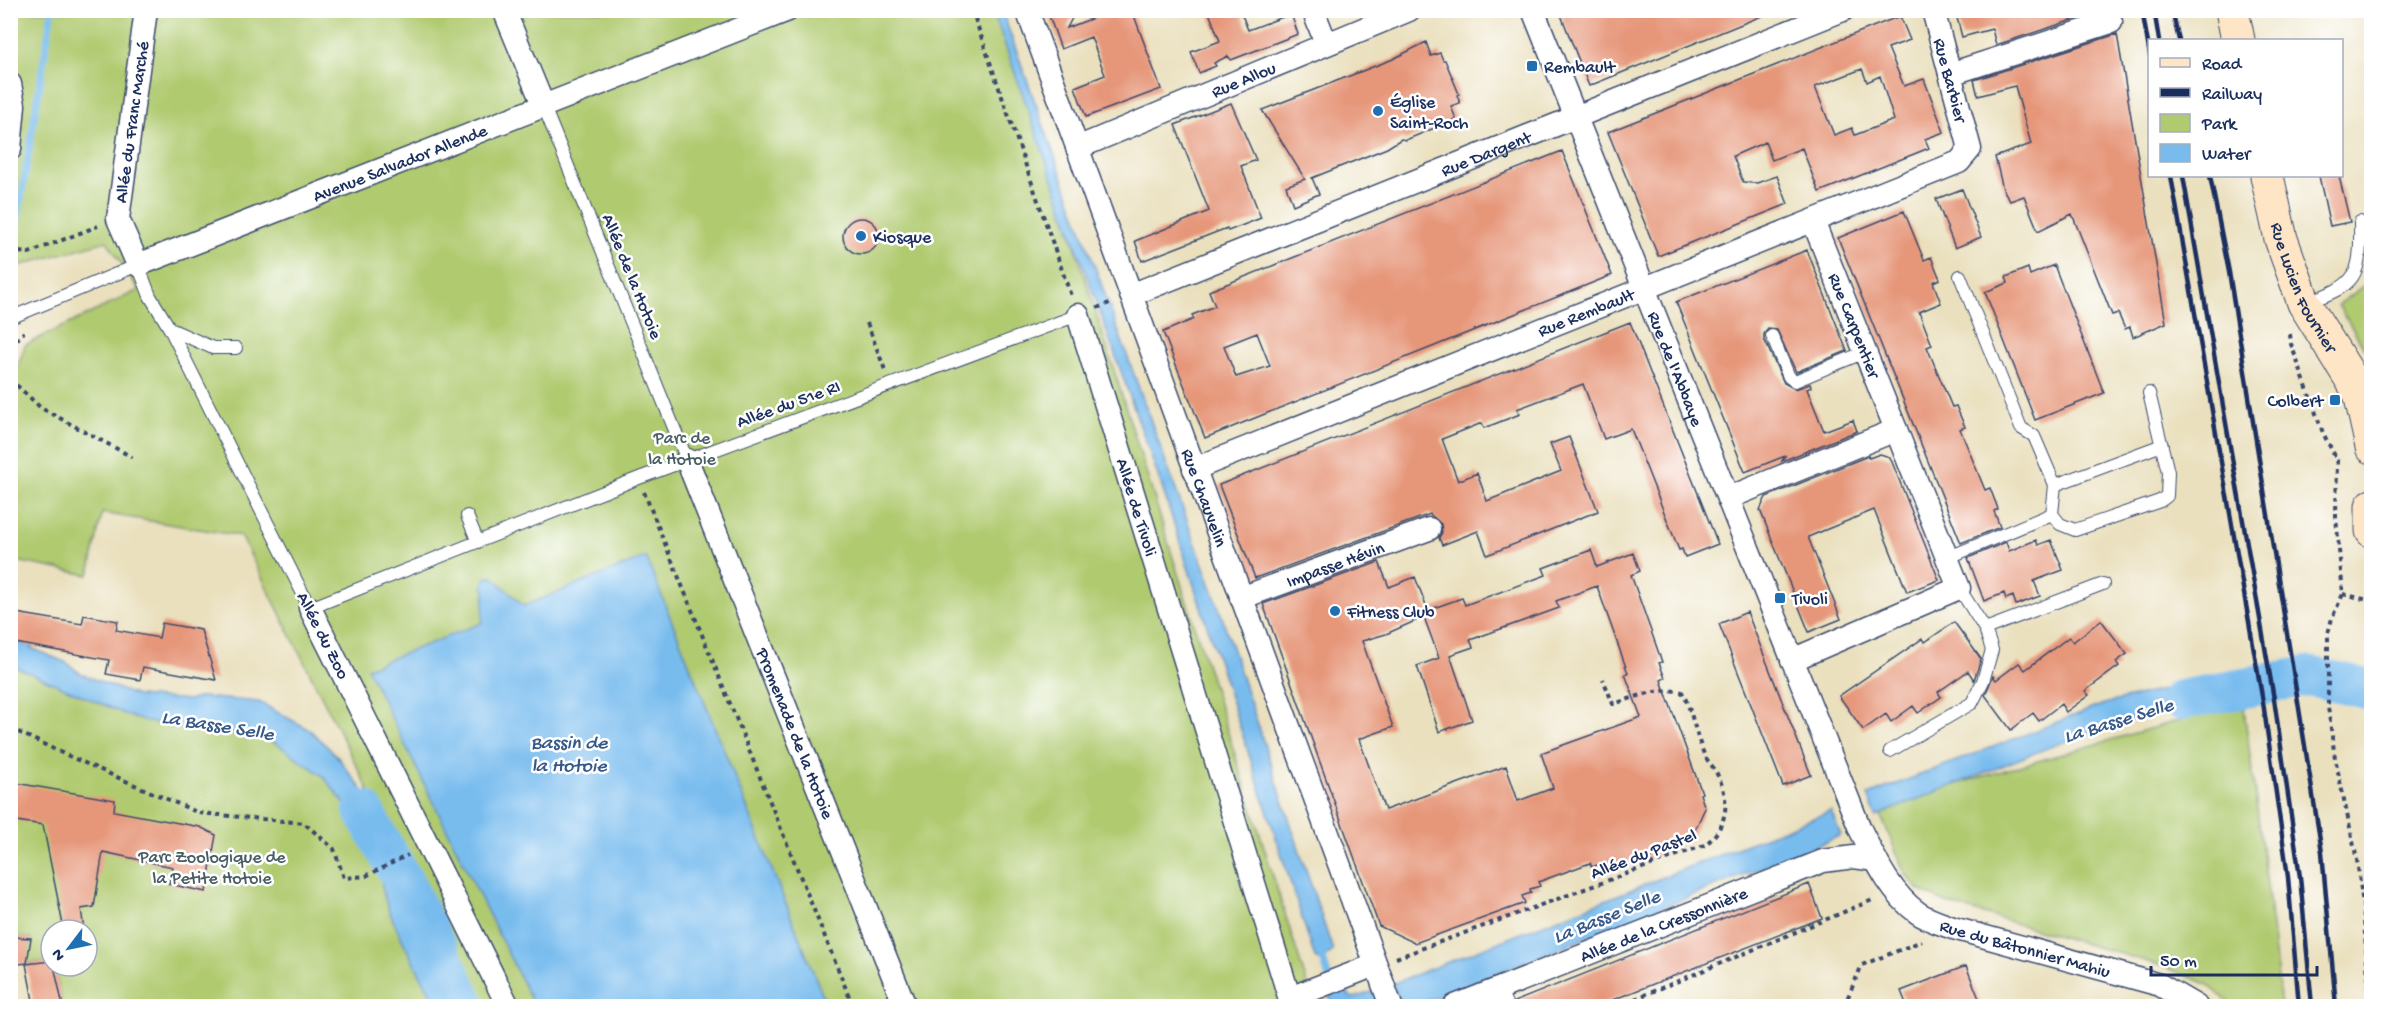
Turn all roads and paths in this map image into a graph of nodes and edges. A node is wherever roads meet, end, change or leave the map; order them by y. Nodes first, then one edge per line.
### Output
1 (146, 10) edge
2 (504, 10) edge
3 (788, 10) edge
4 (972, 10) edge
5 (1027, 10) edge
6 (1313, 10) edge
7 (1409, 10) edge
8 (1533, 10) edge
9 (1843, 10) edge
10 (1933, 10) edge
11 (2232, 10) edge
12 (2111, 22) dead end
13 (2238, 39) edge
14 (1326, 43) junction
15 (1950, 74) junction
16 (10, 84) edge
17 (544, 107) junction
18 (1576, 118) junction
19 (1077, 148) junction
20 (10, 149) edge
21 (1970, 149) joint
22 (2267, 177) edge
23 (118, 219) junction
24 (1813, 221) junction
25 (2360, 222) dead end
26 (10, 251) edge
27 (138, 265) junction
28 (1960, 276) dead end
29 (1643, 288) junction
30 (1122, 298) junction
31 (1100, 307) dead end
32 (2296, 314) junction
33 (1078, 315) junction
34 (10, 318) edge
35 (867, 323) dead end
36 (170, 329) junction
37 (1772, 336) dead end
38 (236, 348) dead end
39 (1865, 352) junction
40 (10, 379) edge
41 (890, 384) junction
42 (2149, 393) dead end
43 (2366, 400) edge
44 (1896, 430) junction
45 (2162, 445) junction
46 (2372, 447) edge
47 (132, 457) dead end
48 (687, 460) junction
49 (1194, 469) junction
50 (639, 478) junction
51 (2055, 485) junction
52 (1728, 498) junction
53 (2372, 506) edge
54 (2052, 514) junction
55 (467, 516) dead end
56 (1429, 529) dead end
57 (2372, 531) edge
58 (478, 542) junction
59 (1947, 558) junction
60 (2103, 584) dead end
61 (1959, 588) junction
62 (2343, 594) junction
63 (1241, 598) junction
64 (2372, 601) edge
65 (310, 608) junction
66 (1984, 628) junction
67 (1792, 660) junction
68 (1603, 679) dead end
69 (10, 728) edge
70 (1890, 751) dead end
71 (416, 851) dead end
72 (1876, 860) junction
73 (1895, 890) junction
74 (1953, 928) junction
75 (1378, 975) junction
76 (1503, 998) edge
77 (1291, 1002) edge
78 (508, 1006) edge
79 (853, 1006) edge
80 (905, 1006) edge
81 (1390, 1006) edge
82 (1455, 1006) edge
83 (1618, 1006) edge
84 (1844, 1006) edge
85 (2196, 1006) edge
86 (2370, 1006) edge

1 - 23 street, Allée du Franc Marché
2 - 17 street
3 - 17 street, Avenue Salvador Allende
4 - 33 path
5 - 19 street, Rue Chauvelin
6 - 14 street
7 - 14 street, Rue Allou
8 - 18 street, Rue de l'Abbaye
9 - 18 street, Rue Dargent
10 - 15 street, Rue Barbier
11 - 13 main road
12 - 15 street
14 - 19 street, Rue Allou
15 - 21 street, Rue Barbier
16 - 20 street
17 - 27 street, Avenue Salvador Allende
17 - 48 lane, Allée de la Hotoie
18 - 29 street, Rue de l'Abbaye
18 - 30 street, Rue Dargent
19 - 30 street, Rue Chauvelin
21 - 24 street, Rue Rembault
22 - 32 main road, Rue Lucien Fournier
23 - 26 path
23 - 27 street, Allée du Franc Marché
24 - 29 street, Rue Rembault
24 - 39 street, Rue Carpentier
25 - 32 lane
27 - 34 lane, Avenue Salvador Allende
27 - 36 lane, Allée du Zoo
28 - 51 lane
29 - 49 street, Rue Rembault
29 - 52 street, Rue de l'Abbaye
30 - 31 path
30 - 49 street, Rue Chauvelin
32 - 43 main road, Rue Lucien Fournier
32 - 62 path
33 - 41 lane, Allée du 51e RI
33 - 77 street, Allée de Tivoli
35 - 41 path
36 - 38 lane
36 - 65 lane, Allée du Zoo
37 - 39 lane
39 - 44 street, Rue Carpentier
40 - 47 path
41 - 48 lane, Allée du 51e RI
42 - 45 lane
43 - 46 main road, Rue Lucien Fournier
44 - 52 street
44 - 59 street, Rue Carpentier
45 - 51 lane
45 - 54 lane
48 - 50 lane, Allée du 51e RI
48 - 80 street, Promenade de la Hotoie
49 - 63 street, Rue Chauvelin
50 - 58 lane, Allée du 51e RI
50 - 79 path
51 - 54 lane
52 - 67 street, Rue de l'Abbaye
53 - 57 main road
54 - 59 lane
55 - 58 lane
56 - 63 street, Impasse Hévin
58 - 65 lane, Allée du 51e RI
59 - 61 street, Rue Carpentier
60 - 66 lane
61 - 66 lane
61 - 67 street
62 - 64 path
62 - 86 path
63 - 75 street, Rue Chauvelin
65 - 78 street, Allée du Zoo
66 - 70 lane
67 - 72 street, Rue de l'Abbaye
68 - 75 path, Allée du Pastel
69 - 71 path
72 - 73 street, Rue du Bâtonnier Mahiu
72 - 76 street, Allée de la Cressonnière
73 - 74 street, Rue du Bâtonnier Mahiu
73 - 83 path
74 - 84 path
74 - 85 street, Rue du Bâtonnier Mahiu
75 - 77 street
75 - 81 street, Rue Chauvelin
76 - 82 street, Allée de la Cressonnière

